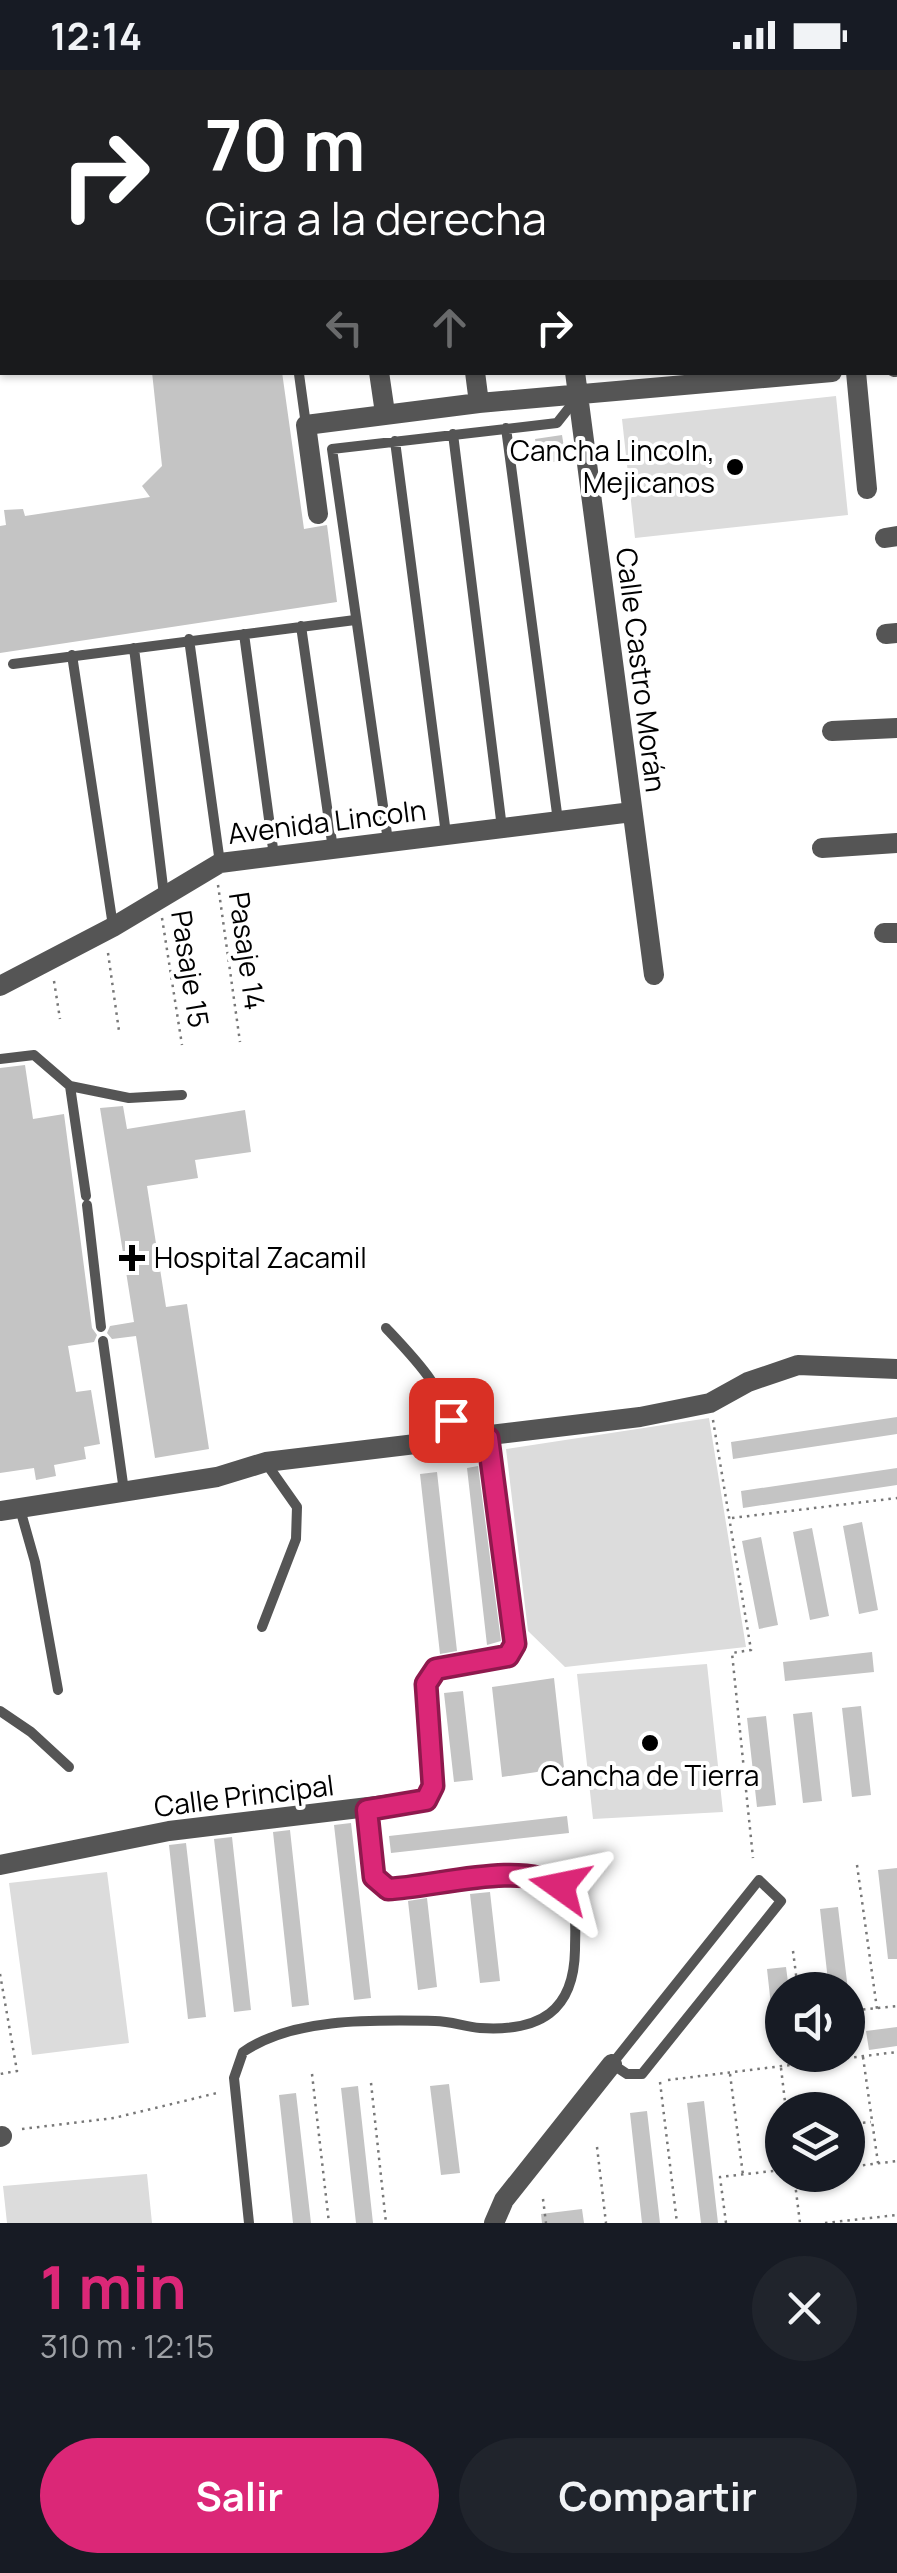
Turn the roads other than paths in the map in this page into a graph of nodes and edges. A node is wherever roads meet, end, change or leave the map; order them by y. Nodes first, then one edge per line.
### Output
1 (300, 375) edge
2 (379, 375) edge
3 (474, 375) edge
4 (575, 375) edge
5 (856, 375) edge
6 (769, 376) edge
7 (676, 380) edge
8 (578, 395) junction
9 (479, 403) junction
10 (385, 413) junction
11 (306, 424) junction
12 (506, 428) junction
13 (453, 434) junction
14 (395, 442) junction
15 (867, 489) dead end
16 (318, 514) dead end
17 (355, 620) junction
18 (301, 626) junction
19 (244, 634) junction
20 (189, 639) junction
21 (134, 648) junction
22 (72, 655) junction
23 (14, 664) dead end
24 (897, 728) edge
25 (832, 731) dead end
26 (632, 812) junction
27 (558, 821) junction
28 (502, 828) junction
29 (446, 835) junction
30 (388, 842) junction
31 (897, 842) edge
32 (822, 848) dead end
33 (333, 849) junction
34 (274, 857) junction
35 (217, 865) junction
36 (162, 898) junction
37 (109, 929) junction
38 (654, 975) dead end
39 (0, 986) edge
40 (0, 1059) edge
41 (70, 1086) junction
42 (182, 1094) dead end
43 (102, 1327) dead end
44 (386, 1328) dead end
45 (103, 1341) dead end
46 (897, 1368) edge
47 (488, 1438) junction
48 (455, 1441) junction
49 (266, 1462) junction
50 (124, 1492) junction
51 (10, 1510) edge
52 (262, 1627) dead end
53 (58, 1690) dead end
54 (0, 1710) edge
55 (69, 1768) dead end
56 (367, 1810) junction
57 (0, 1865) edge
58 (612, 2064) junction
59 (249, 2223) edge
60 (494, 2223) edge

1 - 11 lane
2 - 10 street
3 - 9 street
4 - 8 street, Calle Castro Morán
5 - 15 street
6 - 7 street
7 - 8 street
8 - 9 street
8 - 12 lane
8 - 26 street, Calle Castro Morán
9 - 10 street
10 - 11 street
11 - 16 street
12 - 13 lane
12 - 27 lane
13 - 14 lane
13 - 28 lane
14 - 17 lane
14 - 29 lane
17 - 18 lane
17 - 30 lane
18 - 19 lane
18 - 33 lane
19 - 20 lane
19 - 34 lane
20 - 21 lane
20 - 35 lane
21 - 22 lane
21 - 36 lane
22 - 23 lane
22 - 37 lane
24 - 25 street
26 - 27 street, Avenida Lincoln
26 - 38 street, Calle Castro Morán
27 - 28 street, Avenida Lincoln
28 - 29 street, Avenida Lincoln
29 - 30 street, Avenida Lincoln
30 - 33 street, Avenida Lincoln
31 - 32 street
33 - 34 street, Avenida Lincoln
34 - 35 street, Avenida Lincoln
35 - 36 street, Avenida Lincoln
36 - 37 street, Avenida Lincoln
37 - 39 street, Avenida Lincoln
40 - 41 lane
41 - 42 lane
41 - 43 lane
44 - 48 lane
45 - 50 lane
46 - 47 street
47 - 48 street
47 - 56 street, Calle Principal
48 - 49 street
49 - 50 street
49 - 52 lane
50 - 51 street
51 - 53 lane
54 - 55 lane
56 - 57 street, Calle Principal
56 - 59 lane
58 - 58 lane
58 - 60 street

